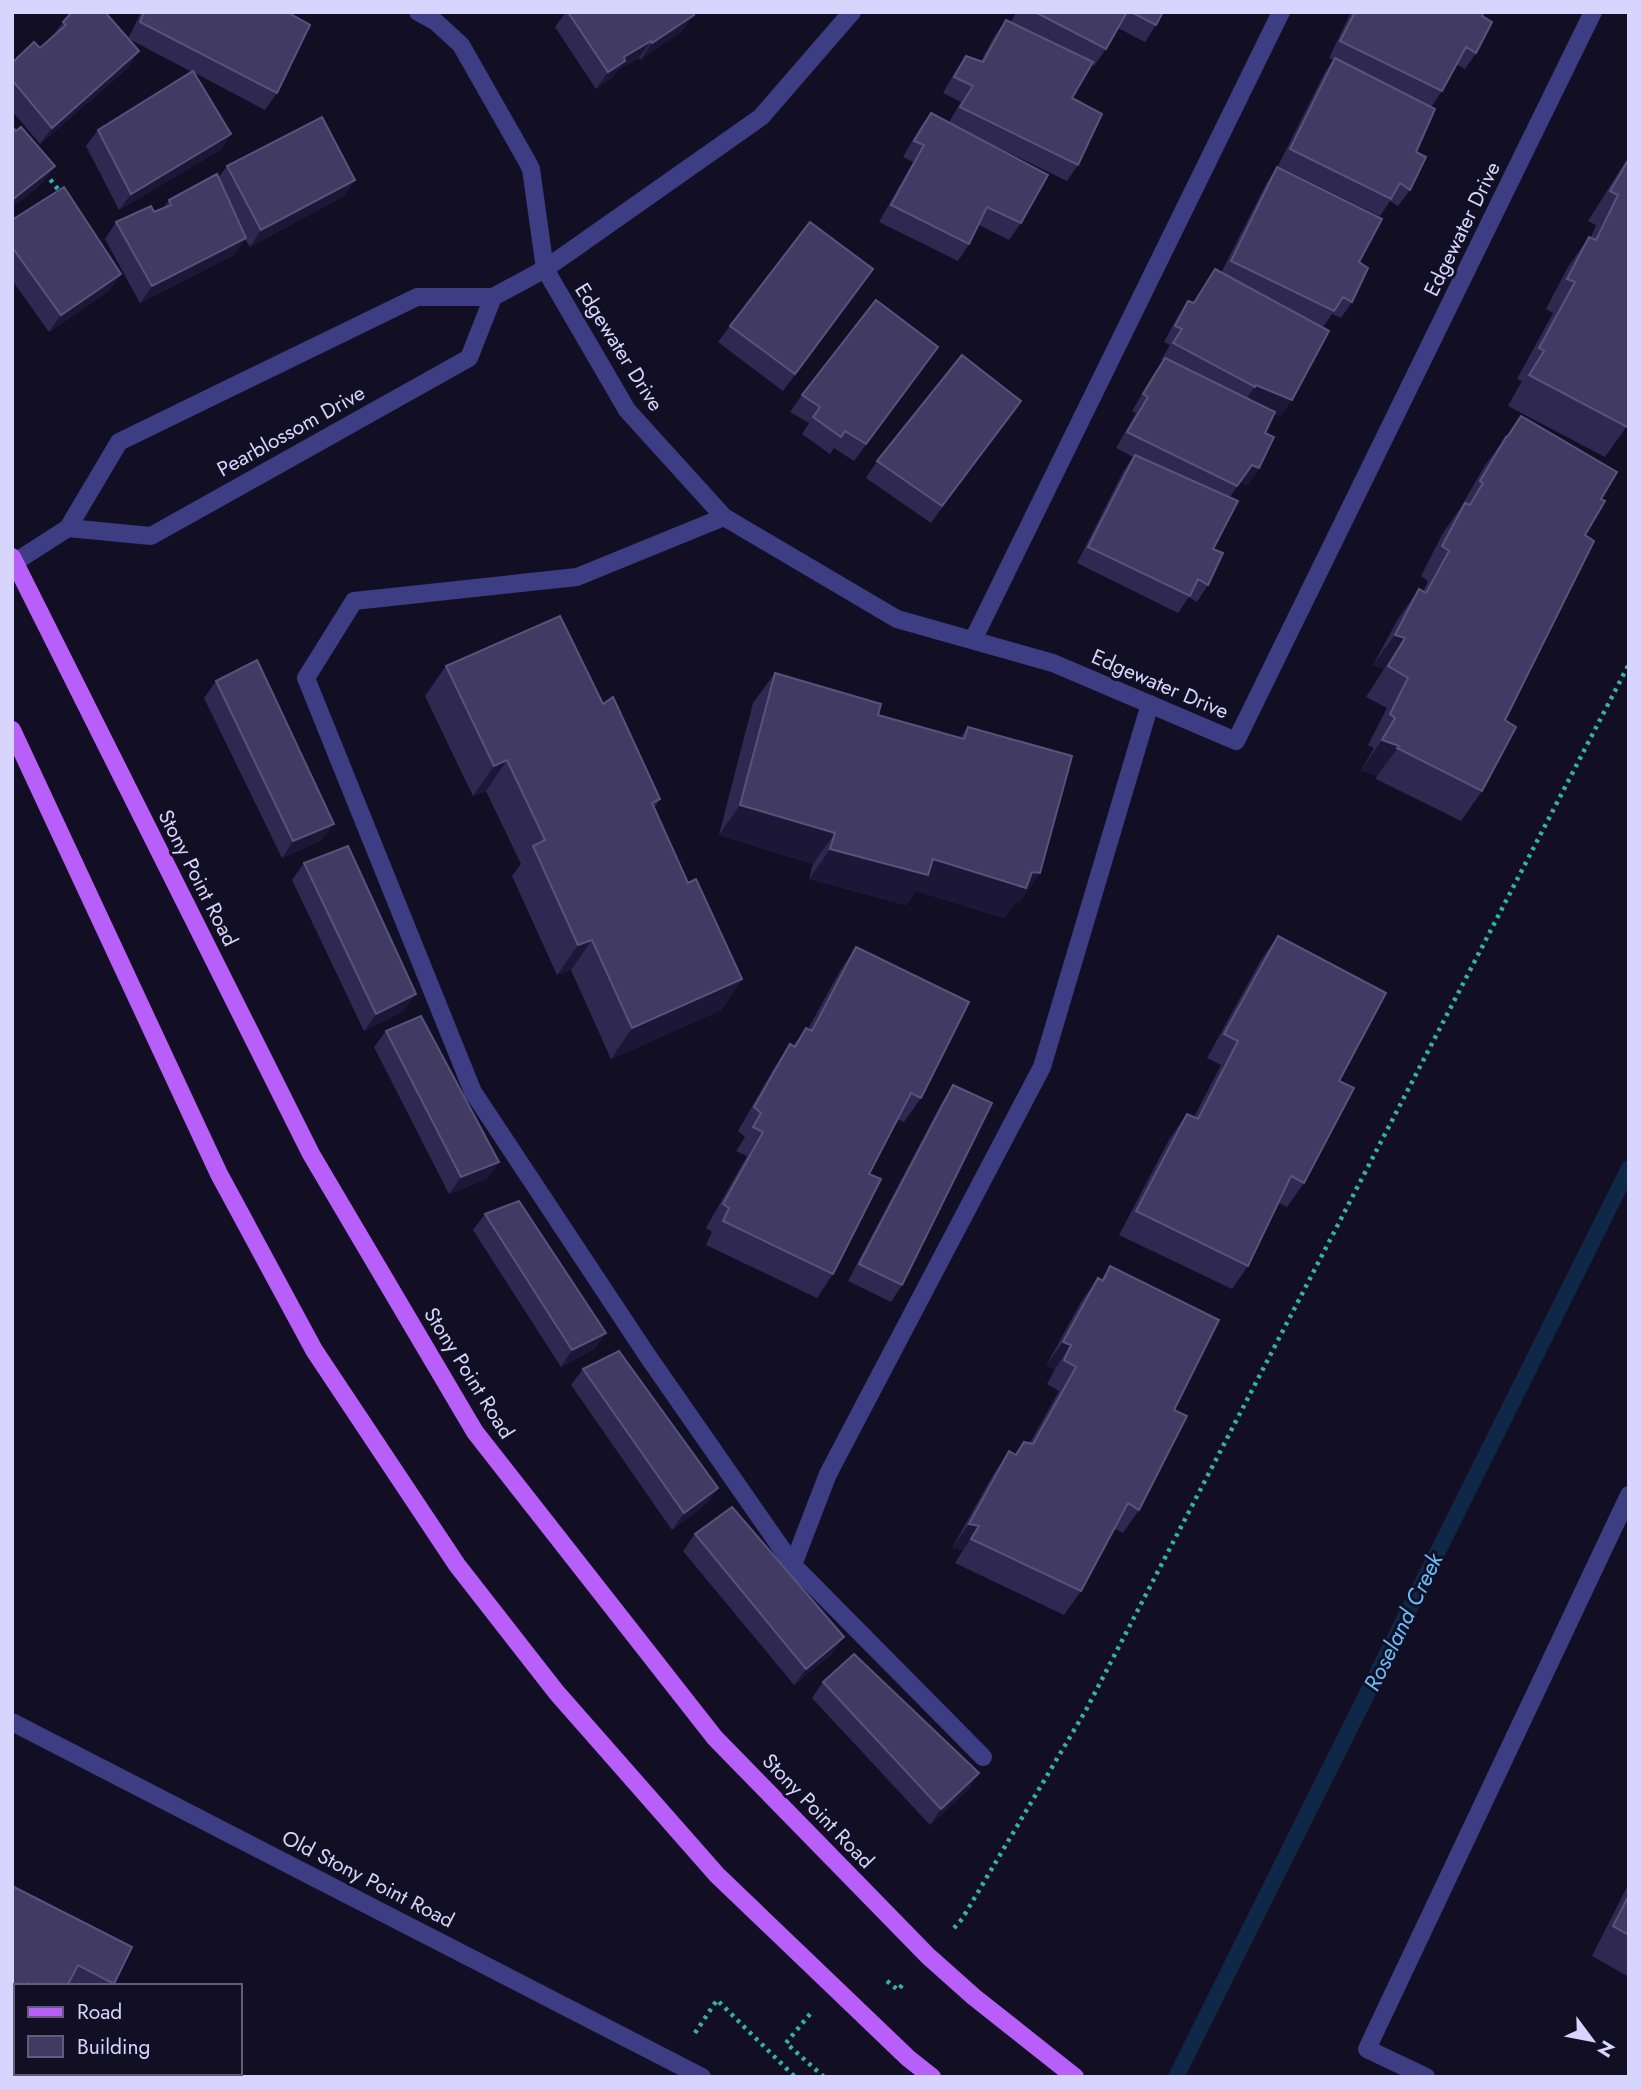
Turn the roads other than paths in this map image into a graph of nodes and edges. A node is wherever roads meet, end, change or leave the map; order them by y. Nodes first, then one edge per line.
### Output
1 (418, 12) edge
2 (852, 12) edge
3 (1282, 12) edge
4 (1593, 12) edge
5 (545, 270) junction
6 (493, 297) junction
7 (724, 517) junction
8 (68, 528) junction
9 (13, 561) edge
10 (974, 640) junction
11 (1150, 704) junction
12 (12, 730) edge
13 (1629, 1495) edge
14 (793, 1565) junction
15 (12, 1722) edge
16 (983, 1757) dead end
17 (1420, 2076) edge
18 (702, 2077) edge
19 (932, 2077) edge
20 (1075, 2077) edge

1 - 5 street
2 - 5 street
3 - 10 street
4 - 11 street, Edgewater Drive
5 - 6 street
5 - 7 street, Edgewater Drive
6 - 8 street
6 - 8 street, Pearblossom Drive
7 - 10 street, Edgewater Drive
7 - 14 street
8 - 9 street
9 - 20 main road, Stony Point Road
10 - 11 street, Edgewater Drive
11 - 14 street
12 - 19 main road
13 - 17 street
14 - 16 street
15 - 18 street, Old Stony Point Road

